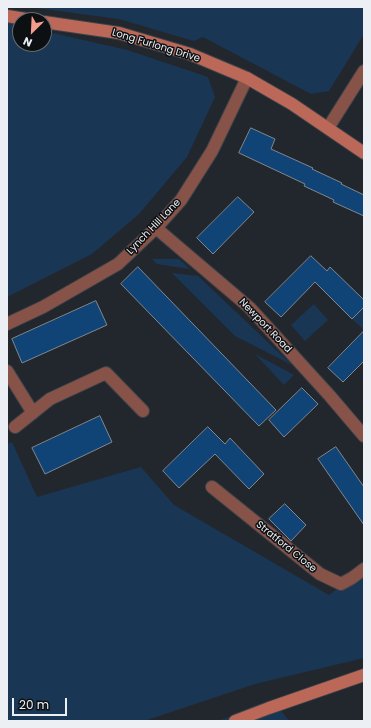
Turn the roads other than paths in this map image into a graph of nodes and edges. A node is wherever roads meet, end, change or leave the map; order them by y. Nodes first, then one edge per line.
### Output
1 (52, 23) edge
2 (364, 71) edge
3 (247, 78) junction
4 (328, 128) junction
5 (364, 153) edge
6 (156, 228) junction
7 (7, 324) edge
8 (7, 371) edge
9 (143, 411) dead end
10 (33, 412) junction
11 (15, 427) dead end
12 (364, 436) edge
13 (212, 487) dead end
14 (364, 569) edge
15 (364, 675) edge
16 (235, 721) edge

1 - 3 street, Long Furlong Drive
2 - 4 street
3 - 4 street, Long Furlong Drive
3 - 6 street, Lynch Hill Lane
4 - 5 street, Long Furlong Drive
6 - 7 street, Lynch Hill Lane
6 - 12 street, Newport Road
8 - 10 street
9 - 10 street
10 - 11 street
13 - 14 street, Stratford Close
15 - 16 street

